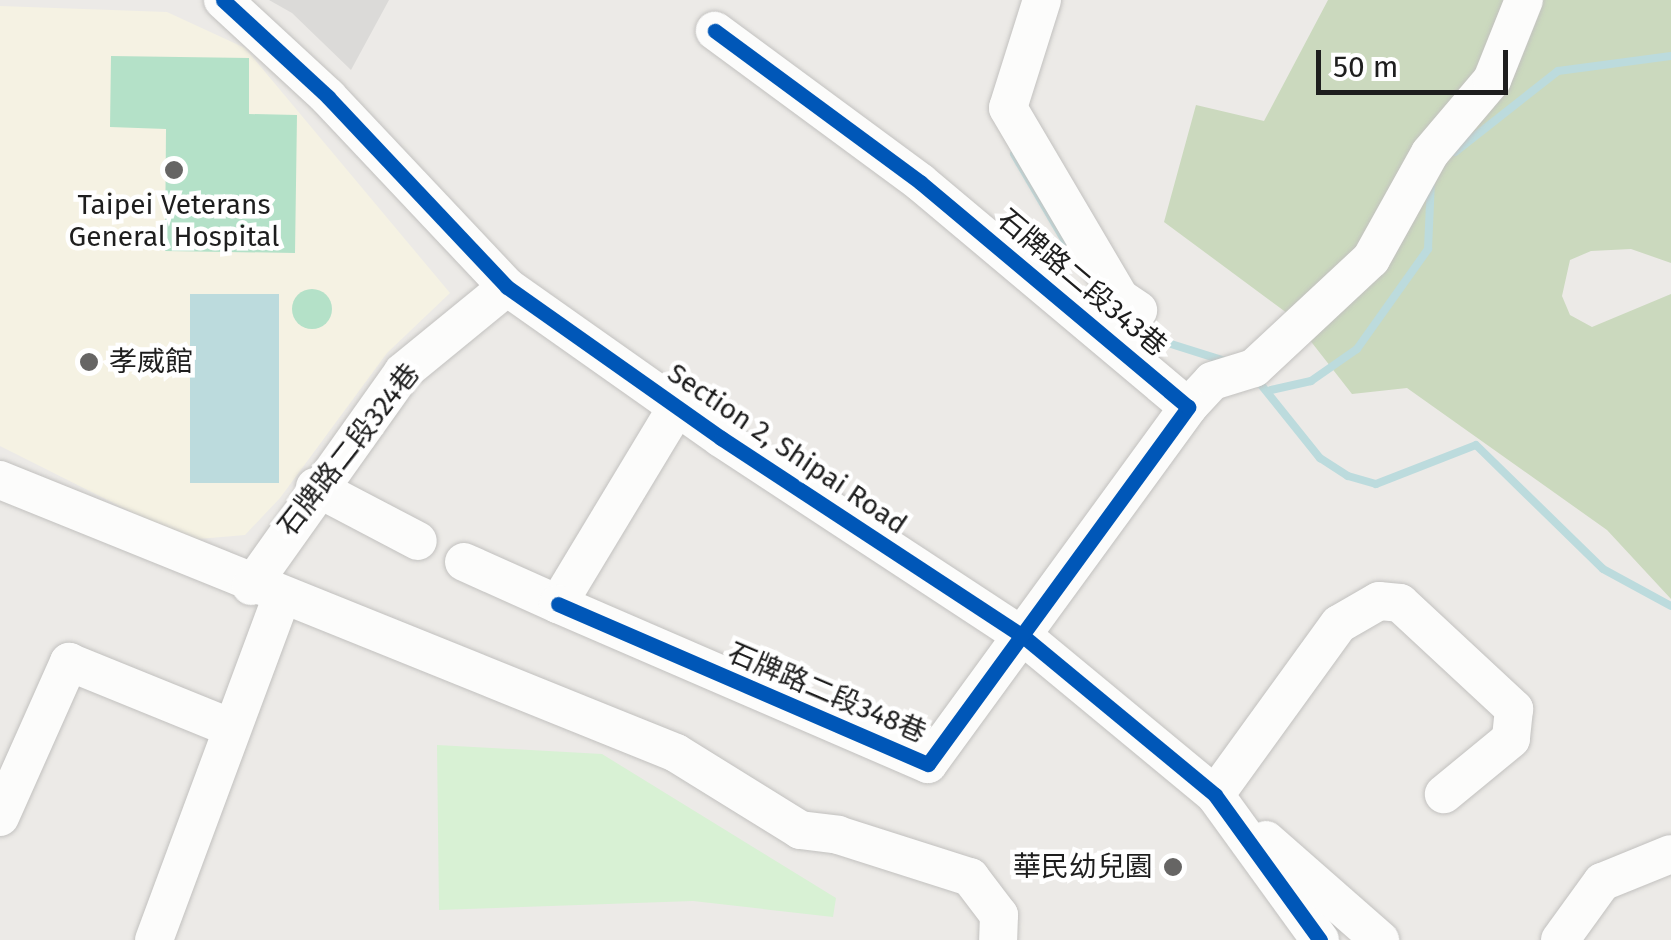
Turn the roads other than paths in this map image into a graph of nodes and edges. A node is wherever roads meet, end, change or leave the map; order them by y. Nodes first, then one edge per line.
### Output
1 (223, 0) edge
2 (1042, 0) edge
3 (1524, 0) edge
4 (715, 32) dead end
5 (507, 287) junction
6 (1138, 310) dead end
7 (678, 406) junction
8 (1188, 408) junction
9 (0, 480) edge
10 (315, 487) junction
11 (418, 541) dead end
12 (464, 562) dead end
13 (266, 592) junction
14 (558, 604) junction
15 (1023, 636) junction
16 (229, 727) junction
17 (1444, 794) dead end
18 (1215, 796) junction
19 (0, 816) edge
20 (1671, 854) edge
21 (154, 940) edge
22 (998, 940) edge
23 (1320, 940) edge
24 (1380, 940) edge
25 (1560, 940) edge

1 - 5 street, Section 2, Shipai Road
2 - 6 street
3 - 8 street
4 - 8 street, 石牌路二段343巷
5 - 7 street, Section 2, Shipai Road
5 - 10 street, 石牌路二段324巷
7 - 14 street
7 - 15 street, Section 2, Shipai Road
8 - 15 street
9 - 13 street
10 - 11 street
10 - 13 street, 石牌路二段324巷
12 - 14 street
13 - 16 street, 石牌路二段324巷
13 - 22 street
14 - 15 street, 石牌路二段348巷
15 - 18 street, Section 2, Shipai Road
16 - 19 street
16 - 21 street, 石牌路二段324巷
17 - 18 street
18 - 23 street, Section 2, Shipai Road
18 - 24 street
20 - 25 street

